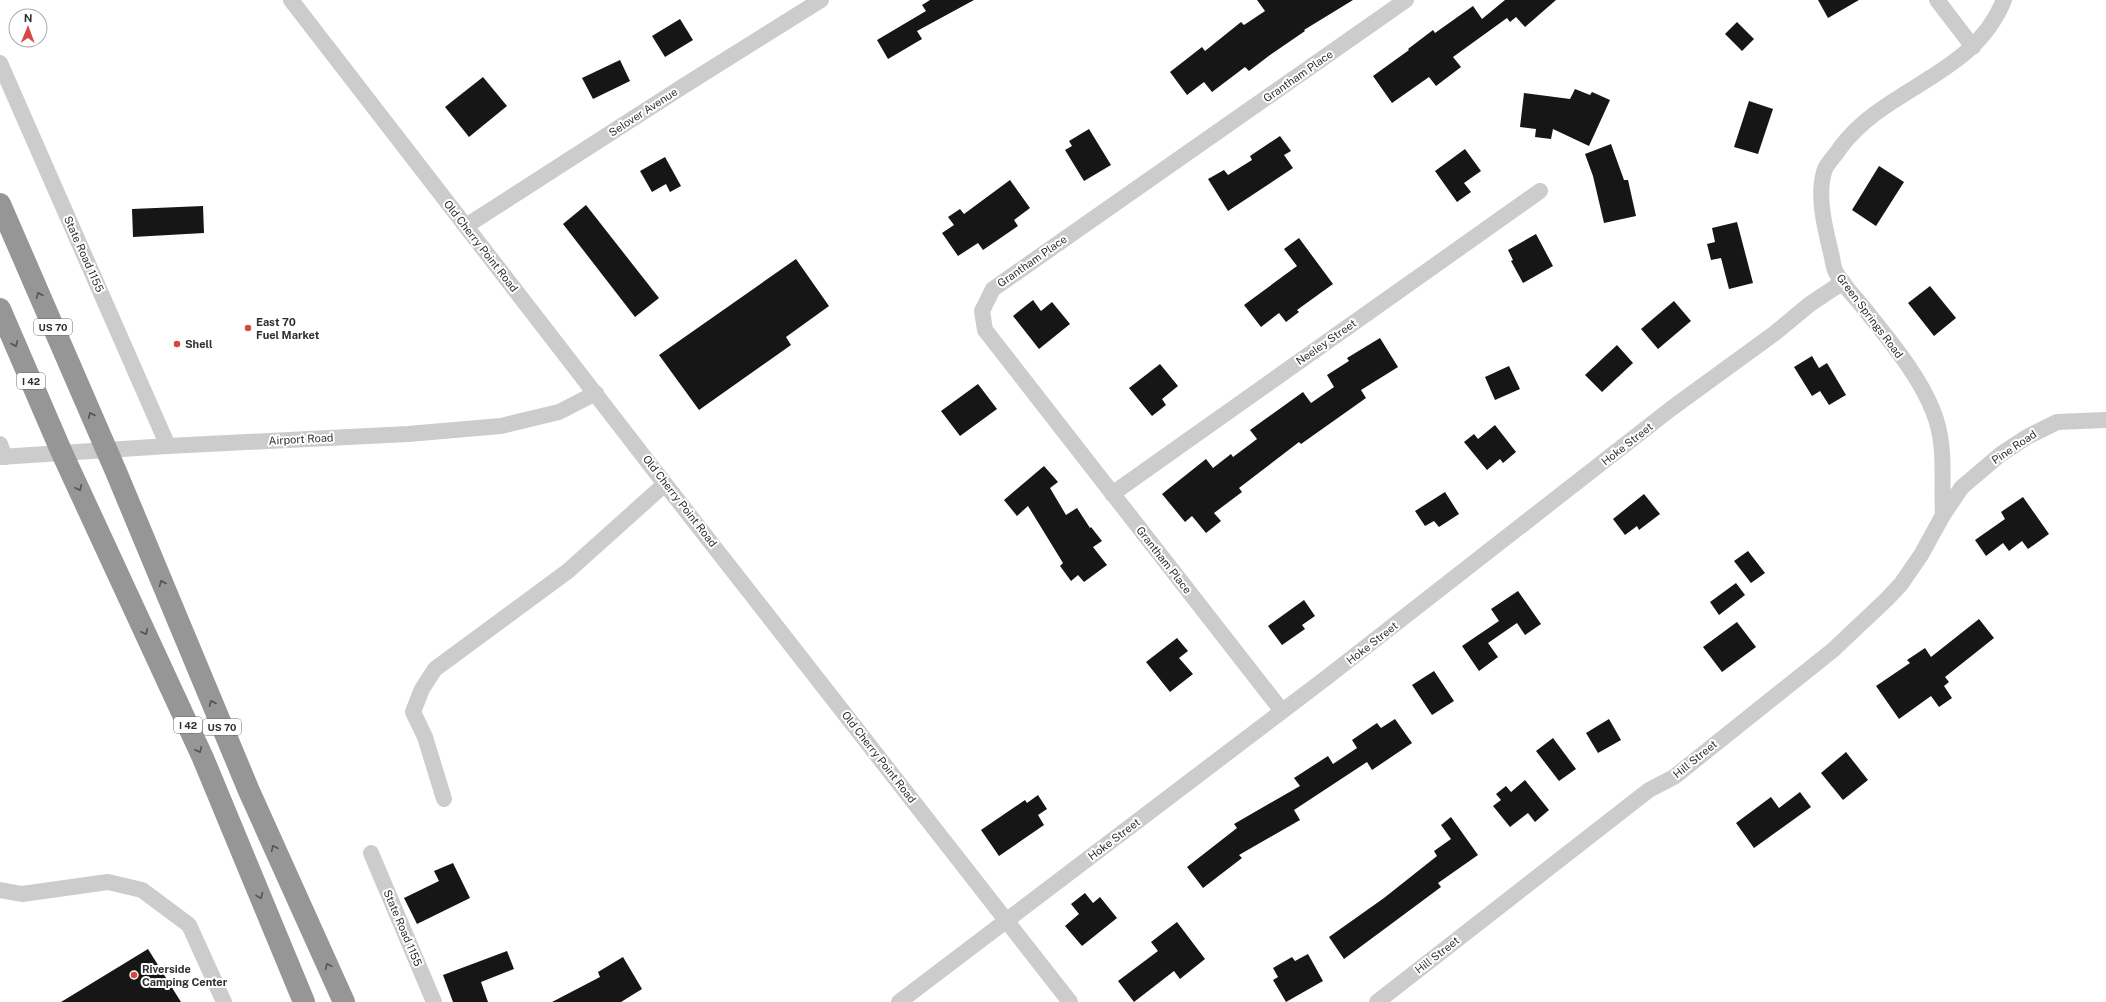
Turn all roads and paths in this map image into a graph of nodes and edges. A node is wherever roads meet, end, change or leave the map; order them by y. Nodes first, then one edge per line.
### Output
1 (291, 0) edge
2 (821, 0) edge
3 (1406, 0) edge
4 (1937, 0) edge
5 (2004, 0) edge
6 (1973, 47) junction
7 (0, 63) edge
8 (1540, 191) dead end
9 (0, 204) edge
10 (466, 226) junction
11 (1843, 282) junction
12 (0, 309) edge
13 (596, 393) junction
14 (2106, 420) edge
15 (168, 446) junction
16 (106, 450) junction
17 (2, 453) edge
18 (62, 453) junction
19 (665, 484) junction
20 (1112, 494) junction
21 (1944, 515) junction
22 (1282, 712) junction
23 (444, 799) dead end
24 (371, 854) dead end
25 (0, 890) edge
26 (1007, 921) junction
27 (224, 1002) edge
28 (304, 1002) edge
29 (344, 1002) edge
30 (434, 1002) edge
31 (899, 1002) edge
32 (1070, 1002) edge
33 (1377, 1002) edge

1 - 10 street, Old Cherry Point Road
2 - 10 street, Selover Avenue
3 - 20 street, Grantham Place
4 - 6 street
5 - 6 street, Green Springs Road
6 - 11 street, Green Springs Road
7 - 15 street, State Road 1155
8 - 20 street, Neeley Street
16 -> 9 highway, US 70
10 - 13 street, Old Cherry Point Road
11 - 21 street, Green Springs Road
11 - 22 street, Hoke Street
12 -> 18 highway, I 42
13 - 15 street, Airport Road
13 - 19 street, Old Cherry Point Road
14 - 21 street, Pine Road
15 - 16 street, Airport Road
16 - 18 street, Airport Road
29 -> 16 highway, US 70
17 - 18 street, Airport Road
18 -> 28 highway, I 42
19 - 23 street
19 - 26 street, Old Cherry Point Road
20 - 22 street, Grantham Place
21 - 33 street, Hill Street
22 - 26 street, Hoke Street
24 - 30 street, State Road 1155
25 - 27 street
26 - 31 street, Hoke Street
26 - 32 street, Old Cherry Point Road

